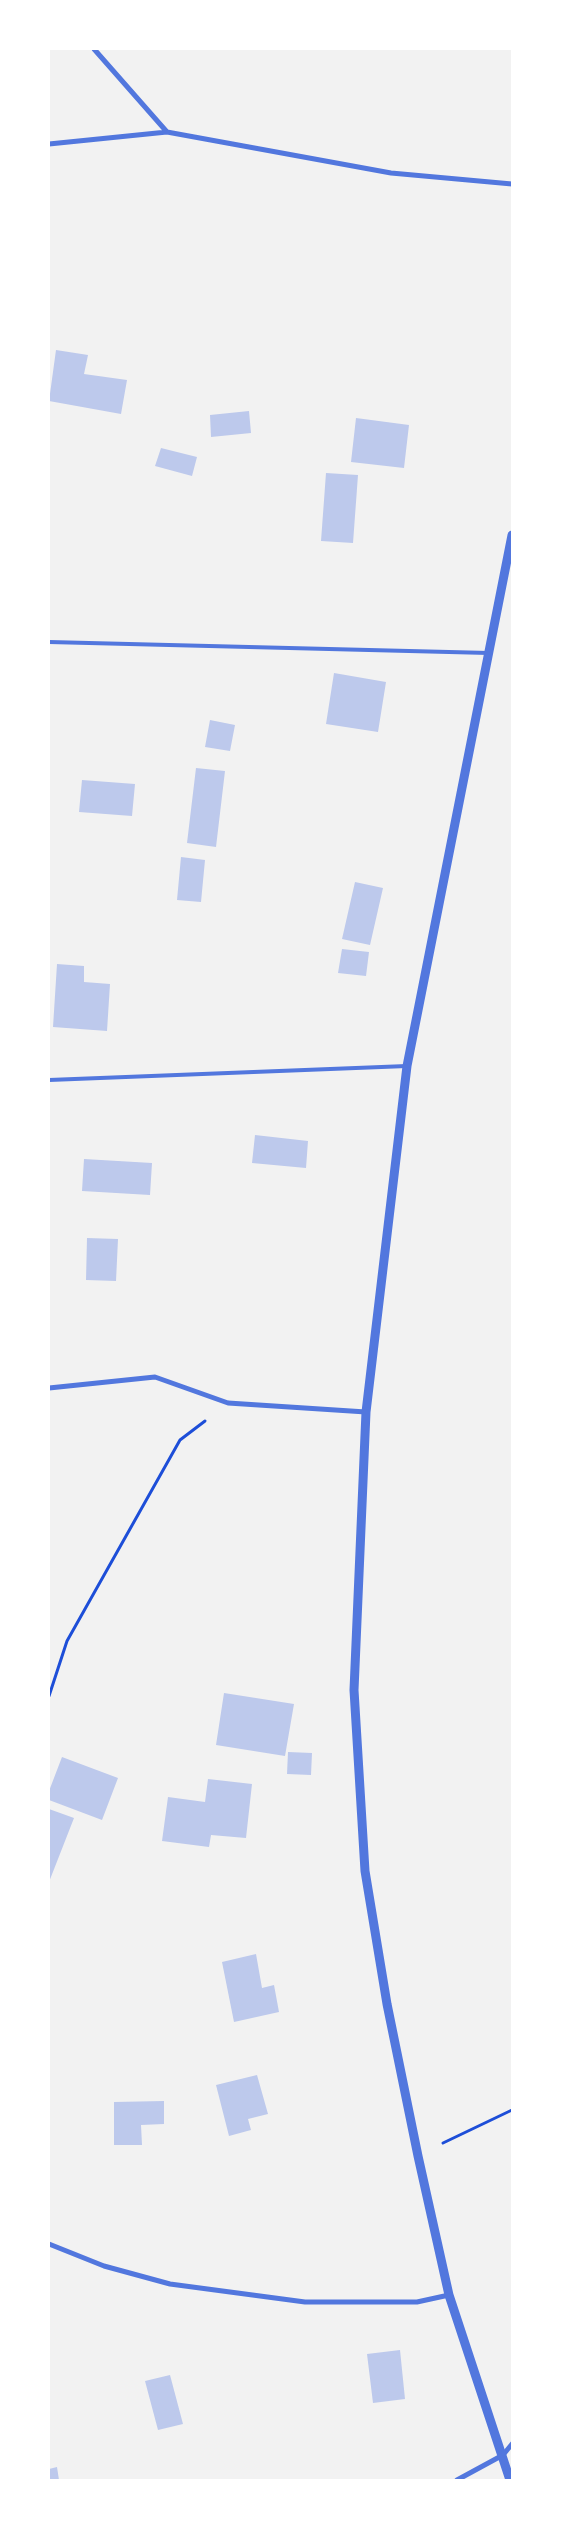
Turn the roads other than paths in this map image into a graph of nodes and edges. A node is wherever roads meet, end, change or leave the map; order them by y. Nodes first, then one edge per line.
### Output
1 (94, 49) edge
2 (167, 132) junction
3 (49, 144) edge
4 (512, 184) edge
5 (512, 535) edge
6 (49, 642) edge
7 (489, 653) junction
8 (408, 1066) junction
9 (49, 1080) edge
10 (49, 1388) edge
11 (366, 1412) junction
12 (49, 2244) edge
13 (449, 2295) junction
14 (512, 2444) edge
15 (503, 2455) junction
16 (457, 2480) edge
17 (510, 2480) edge

1 - 2 street
2 - 3 street
2 - 4 street
5 - 7 street
6 - 7 lane
7 - 8 street
8 - 9 lane
8 - 11 street
10 - 11 street
11 - 13 street
12 - 13 street
13 - 15 street
14 - 15 street
15 - 16 street
15 - 17 street

